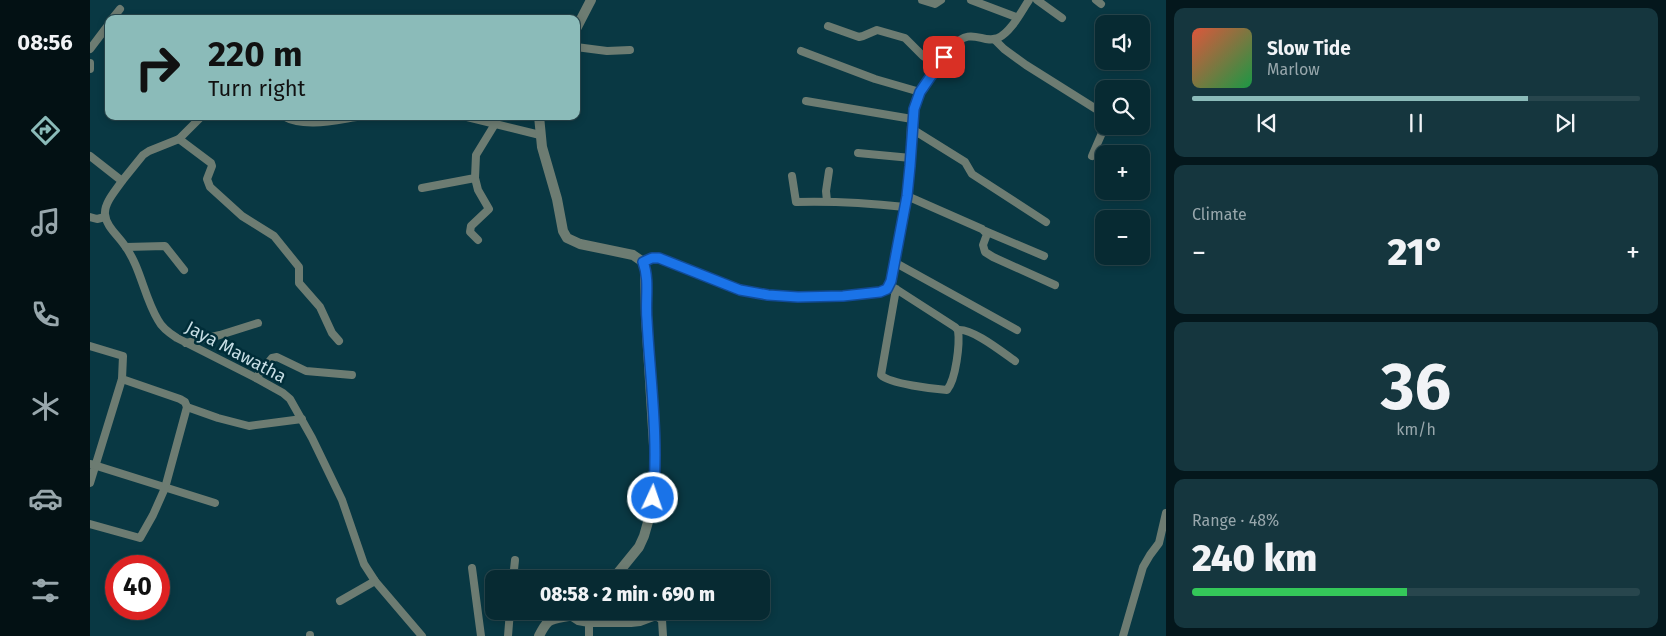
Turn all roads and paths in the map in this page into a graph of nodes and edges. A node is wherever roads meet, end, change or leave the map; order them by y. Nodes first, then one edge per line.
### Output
1 (591, 0) edge
2 (922, 0) edge
3 (941, 0) edge
4 (971, 0) edge
5 (1029, 0) edge
6 (1037, 0) edge
7 (120, 9) dead end
8 (115, 15) edge
9 (1016, 17) junction
10 (1062, 18) dead end
11 (580, 21) edge
12 (828, 26) dead end
13 (105, 29) edge
14 (994, 39) junction
15 (580, 48) edge
16 (90, 49) edge
17 (630, 50) dead end
18 (801, 51) dead end
19 (90, 63) edge
20 (938, 66) junction
21 (90, 69) edge
22 (920, 92) junction
23 (806, 100) dead end
24 (1095, 108) edge
25 (912, 119) junction
26 (198, 120) edge
27 (293, 120) edge
28 (332, 120) edge
29 (479, 120) edge
30 (539, 120) edge
31 (495, 124) junction
32 (912, 129) junction
33 (540, 135) junction
34 (1101, 135) edge
35 (179, 139) junction
36 (858, 153) dead end
37 (90, 156) edge
38 (1092, 156) dead end
39 (911, 158) junction
40 (829, 171) dead end
41 (792, 176) dead end
42 (475, 178) junction
43 (122, 181) junction
44 (422, 188) dead end
45 (907, 196) junction
46 (827, 201) junction
47 (905, 207) junction
48 (90, 217) edge
49 (105, 217) junction
50 (1046, 222) dead end
51 (985, 232) junction
52 (478, 240) dead end
53 (126, 247) junction
54 (1044, 256) dead end
55 (643, 262) junction
56 (894, 262) junction
57 (184, 270) dead end
58 (1055, 285) dead end
59 (893, 287) junction
60 (258, 323) dead end
61 (958, 330) junction
62 (1017, 330) dead end
63 (339, 341) dead end
64 (186, 343) junction
65 (90, 346) edge
66 (1015, 360) dead end
67 (352, 375) dead end
68 (256, 378) junction
69 (122, 379) junction
70 (187, 407) junction
71 (302, 419) junction
72 (92, 465) edge
73 (90, 483) edge
74 (165, 488) junction
75 (215, 504) dead end
76 (1166, 513) edge
77 (90, 524) edge
78 (515, 560) dead end
79 (472, 568) dead end
80 (514, 570) edge
81 (620, 570) edge
82 (375, 581) junction
83 (340, 601) dead end
84 (509, 620) edge
85 (551, 620) edge
86 (576, 620) edge
87 (589, 623) junction
88 (422, 636) edge
89 (481, 636) edge
90 (508, 636) edge
91 (538, 636) edge
92 (589, 636) edge
93 (663, 636) edge
94 (1124, 636) edge

1 - 11 street
2 - 3 street
4 - 9 street
5 - 9 street
6 - 10 street
7 - 8 street
9 - 14 street
12 - 20 street
13 - 16 street
14 - 20 street
14 - 24 street
15 - 17 street
18 - 22 street
19 - 21 street
20 - 22 street
22 - 25 street
23 - 25 street
25 - 32 street
26 - 35 street
27 - 28 street
29 - 31 street
30 - 33 street
31 - 33 street
31 - 42 street
32 - 39 street
32 - 50 street
33 - 55 street
34 - 38 street
35 - 43 street
35 - 63 street
36 - 39 street
37 - 43 street
39 - 45 street
40 - 46 street
41 - 46 street
42 - 44 street
42 - 52 street
43 - 49 street
45 - 47 street
45 - 51 street
46 - 47 street
47 - 56 street
48 - 49 street
49 - 53 street, Jaya Mawatha
51 - 54 street
51 - 58 street
53 - 57 street
53 - 64 street, Jaya Mawatha
55 - 59 street
55 - 81 street
56 - 59 street
56 - 62 street
59 - 61 street
59 - 61 street
60 - 64 street
61 - 66 street
64 - 68 street, Jaya Mawatha
65 - 69 street
67 - 68 street
68 - 71 street, Jaya Mawatha
69 - 70 street
69 - 72 street
70 - 71 street
70 - 74 street
71 - 82 street, Jaya Mawatha
72 - 73 street
72 - 74 street
74 - 75 street
74 - 77 street
76 - 94 street
78 - 80 street
79 - 89 street
82 - 83 street
82 - 88 street, Jaya Mawatha
84 - 90 street
85 - 91 street
86 - 87 street
87 - 92 street
87 - 93 street

